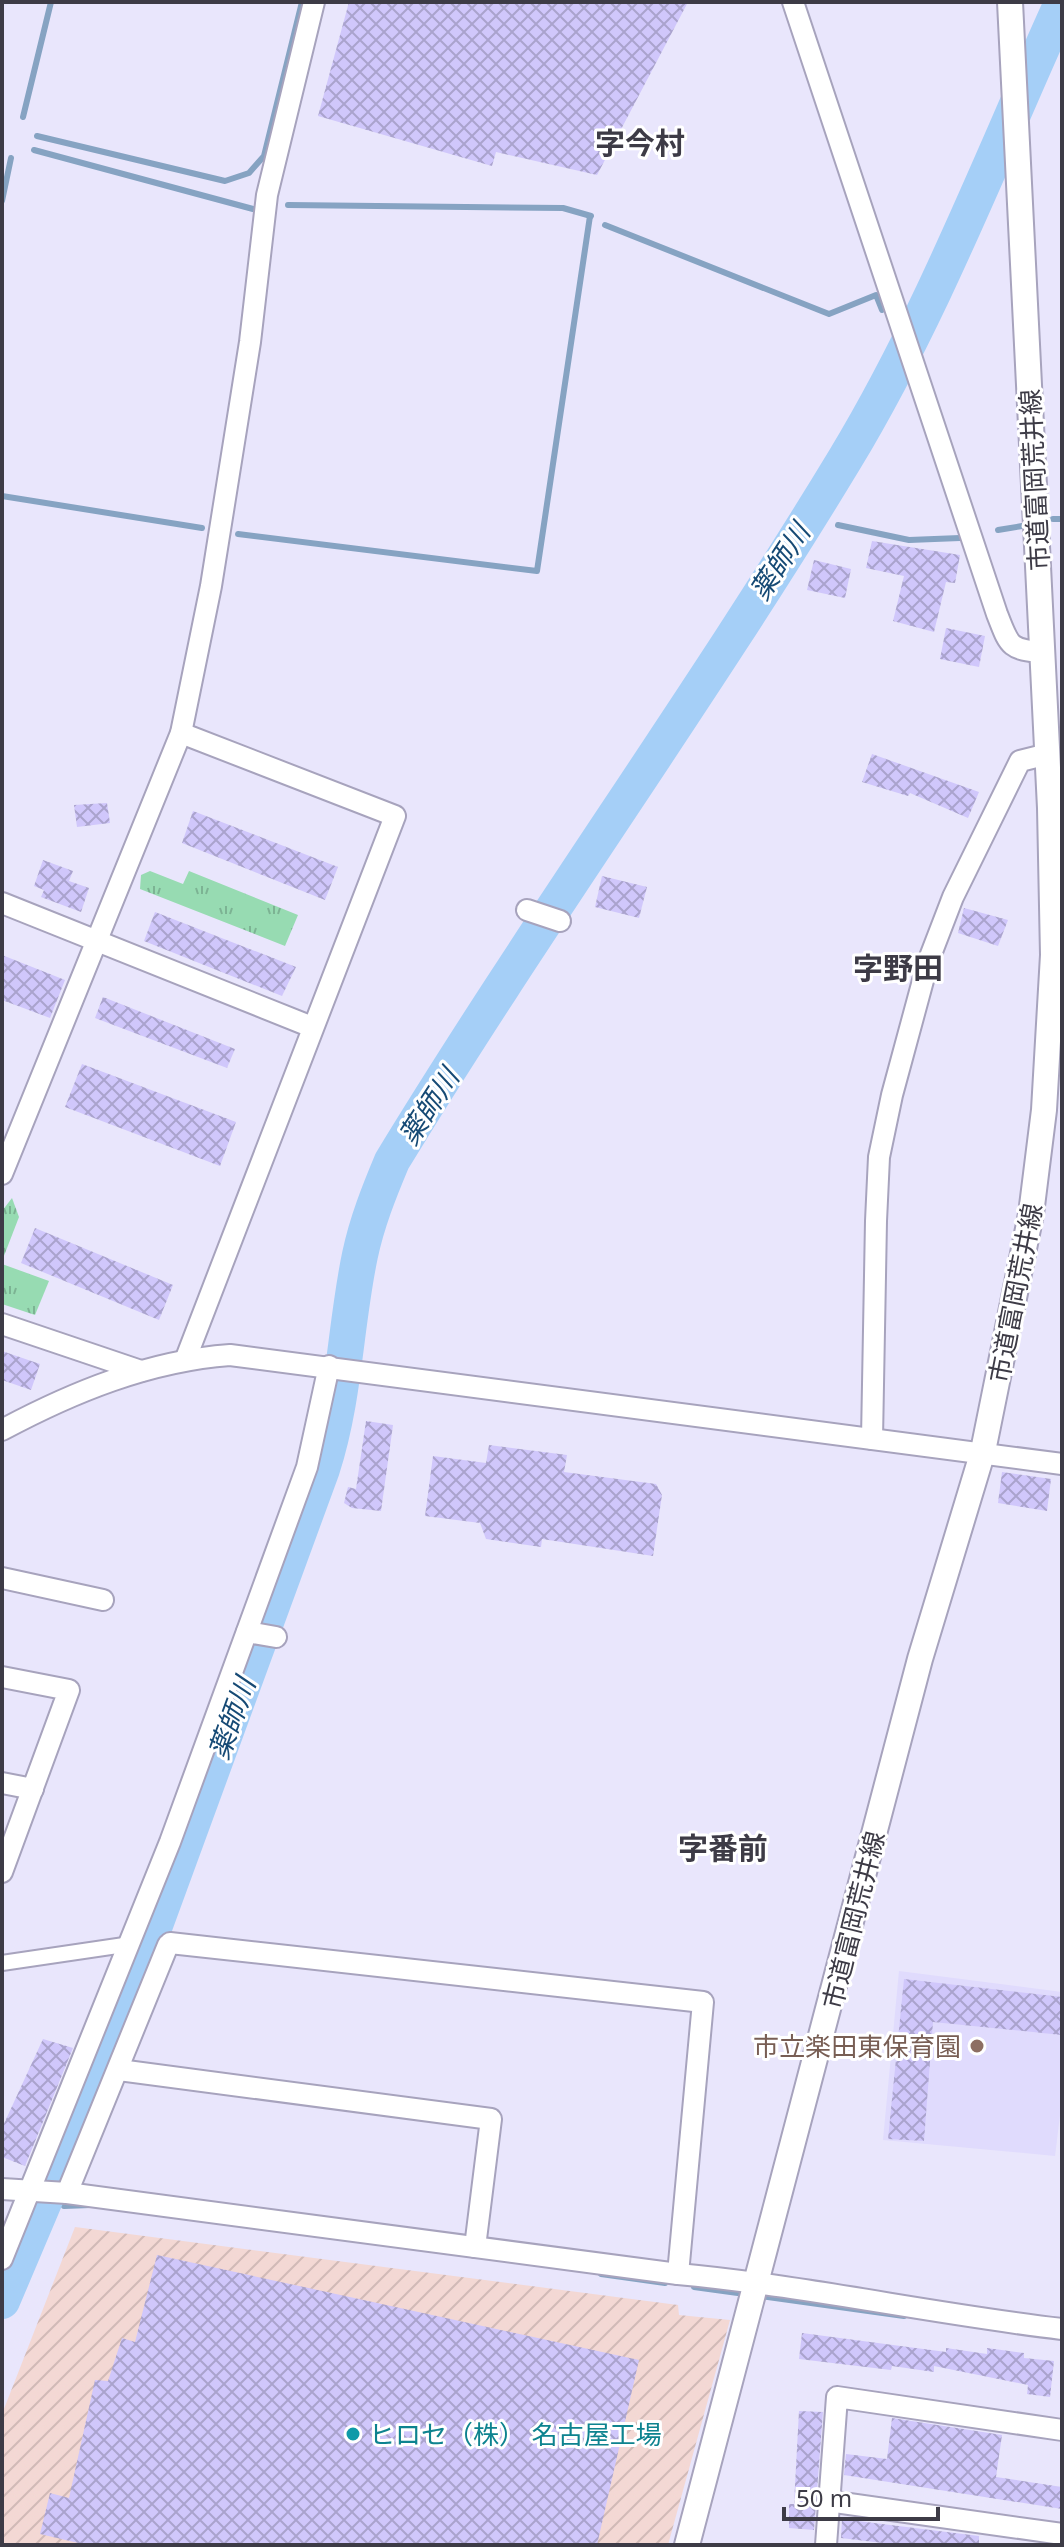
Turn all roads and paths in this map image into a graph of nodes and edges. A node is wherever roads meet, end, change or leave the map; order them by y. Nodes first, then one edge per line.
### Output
1 (314, 2) edge
2 (793, 2) edge
3 (1010, 2) edge
4 (1042, 652) junction
5 (181, 733) junction
6 (1048, 754) junction
7 (2, 903) edge
8 (527, 910) dead end
9 (560, 921) dead end
10 (98, 942) junction
11 (312, 1027) junction
12 (10, 1126) edge
13 (2, 1174) edge
14 (2, 1324) edge
15 (186, 1358) junction
16 (329, 1366) junction
17 (141, 1371) junction
18 (2, 1430) edge
19 (872, 1439) junction
20 (983, 1451) junction
21 (1062, 1464) edge
22 (2, 1578) edge
23 (103, 1600) dead end
24 (247, 1632) junction
25 (276, 1637) dead end
26 (2, 1677) edge
27 (2, 1783) edge
28 (33, 1789) junction
29 (2, 1872) edge
30 (131, 1944) junction
31 (2, 1963) edge
32 (119, 2070) junction
33 (2, 2189) edge
34 (28, 2193) junction
35 (67, 2193) junction
36 (475, 2247) junction
37 (2, 2259) edge
38 (678, 2274) junction
39 (757, 2281) junction
40 (1062, 2329) edge
41 (1062, 2430) edge
42 (828, 2501) junction
43 (1062, 2534) edge
44 (687, 2545) edge
45 (826, 2545) edge

1 - 5 street
2 - 4 street
3 - 4 street, 市道富岡荒井線
4 - 6 street, 市道富岡荒井線
5 - 10 street
5 - 11 street
6 - 19 street
6 - 20 street, 市道富岡荒井線
7 - 10 street
8 - 9 street
10 - 11 street
10 - 12 street
11 - 15 street
12 - 13 street
14 - 17 street
15 - 16 street
15 - 17 street
16 - 19 street
16 - 24 street
17 - 18 street
19 - 20 street
20 - 21 street
20 - 39 street, 市道富岡荒井線
22 - 23 street
24 - 25 street
24 - 30 street
26 - 28 street
27 - 28 street
28 - 29 street
30 - 31 street
30 - 34 street
32 - 35 street
32 - 36 street
32 - 38 street
33 - 34 street
34 - 35 street
34 - 37 street
35 - 36 street
36 - 38 street
38 - 39 street
39 - 40 street
39 - 44 street, 市道富岡荒井線
41 - 42 street
42 - 43 street
42 - 45 street

